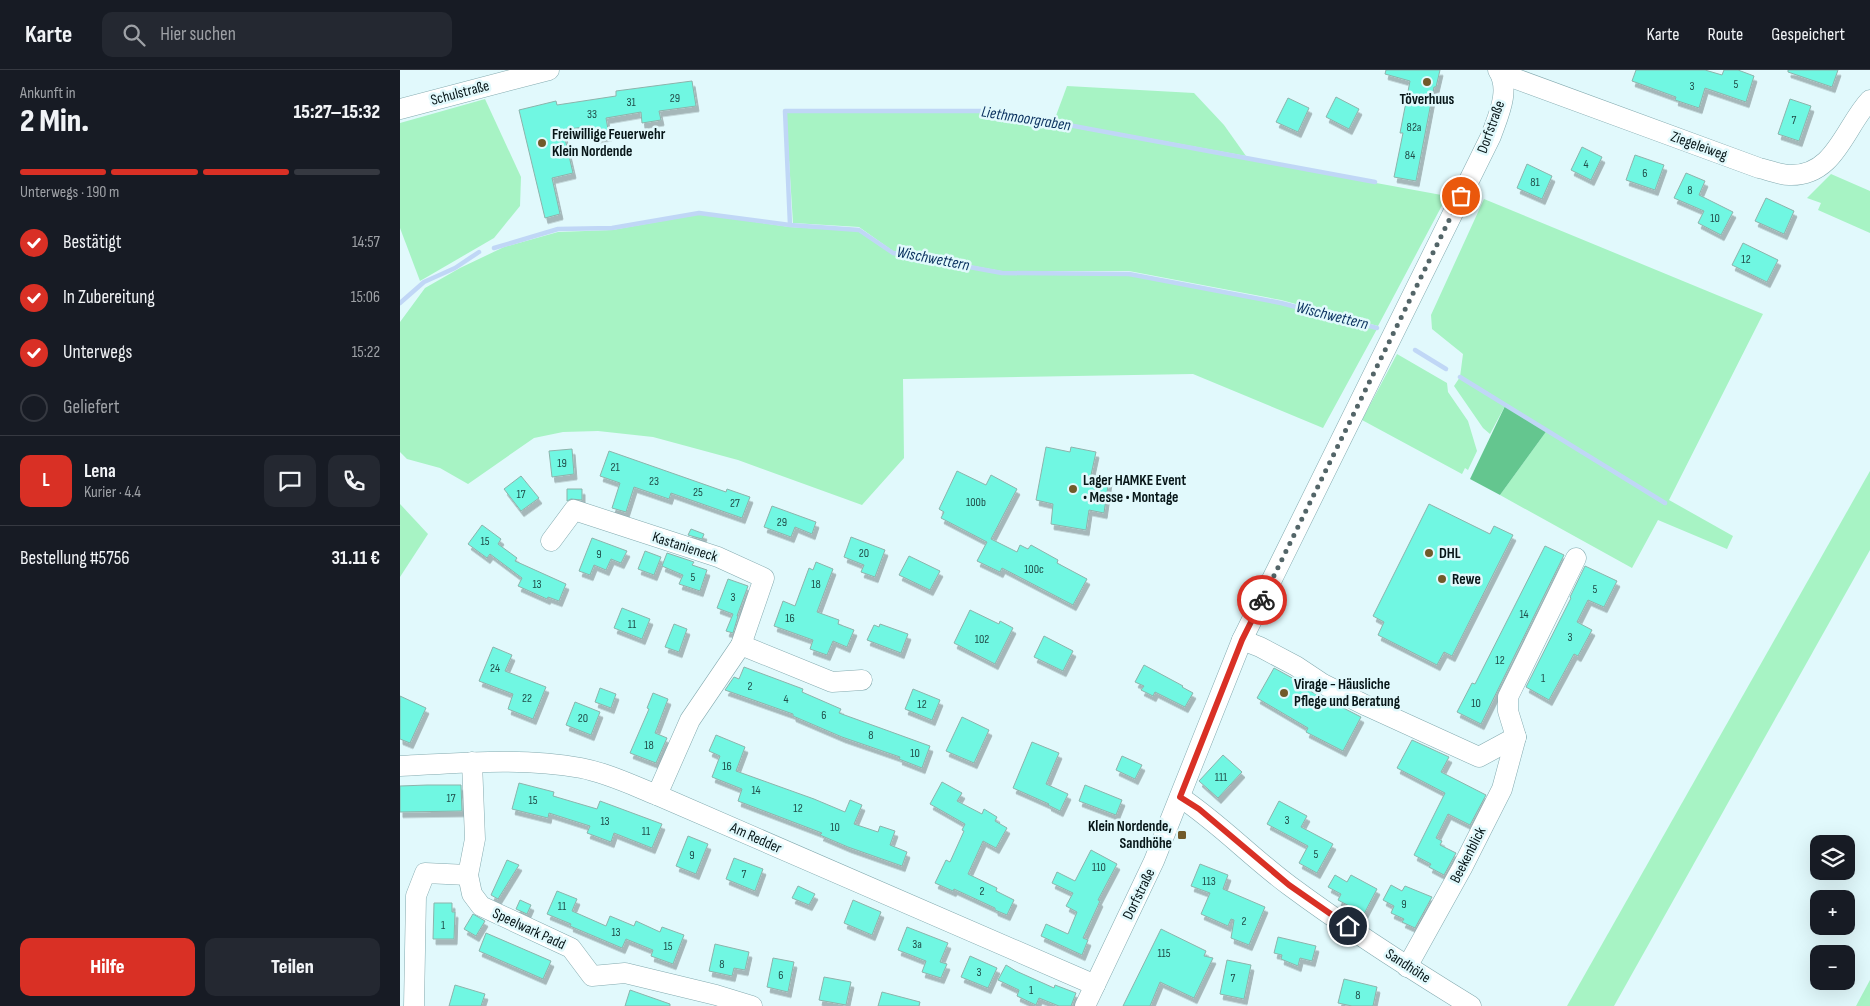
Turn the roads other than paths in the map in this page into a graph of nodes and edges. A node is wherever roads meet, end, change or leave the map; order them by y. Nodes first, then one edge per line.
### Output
1 (548, 70) edge
2 (1509, 73) edge
3 (1870, 100) edge
4 (400, 109) edge
5 (551, 541) dead end
6 (1576, 558) dead end
7 (1242, 640) junction
8 (741, 646) junction
9 (862, 680) dead end
10 (1516, 737) junction
11 (472, 762) junction
12 (400, 766) edge
13 (657, 795) junction
14 (1180, 797) junction
15 (468, 875) junction
16 (1407, 967) junction
17 (1095, 985) junction
18 (414, 1006) edge
19 (752, 1006) edge
20 (1085, 1006) edge
21 (1471, 1006) edge

1 - 4 street, Schulstraße
2 - 3 street, Ziegeleiweg
2 - 7 street, Dorfstraße
5 - 8 street, Kastanieneck
6 - 10 street
7 - 10 street
7 - 14 street, Dorfstraße
8 - 9 street
8 - 13 street, Kastanieneck
10 - 16 street, Beekenblick
11 - 12 street, Am Redder
11 - 13 street, Am Redder
11 - 15 street, Speelwark Padd
13 - 17 street, Am Redder
14 - 16 street, Sandhöhe
14 - 17 street, Dorfstraße
15 - 18 street
15 - 19 street, Speelwark Padd
16 - 21 street, Sandhöhe
17 - 20 street, Dorfstraße

